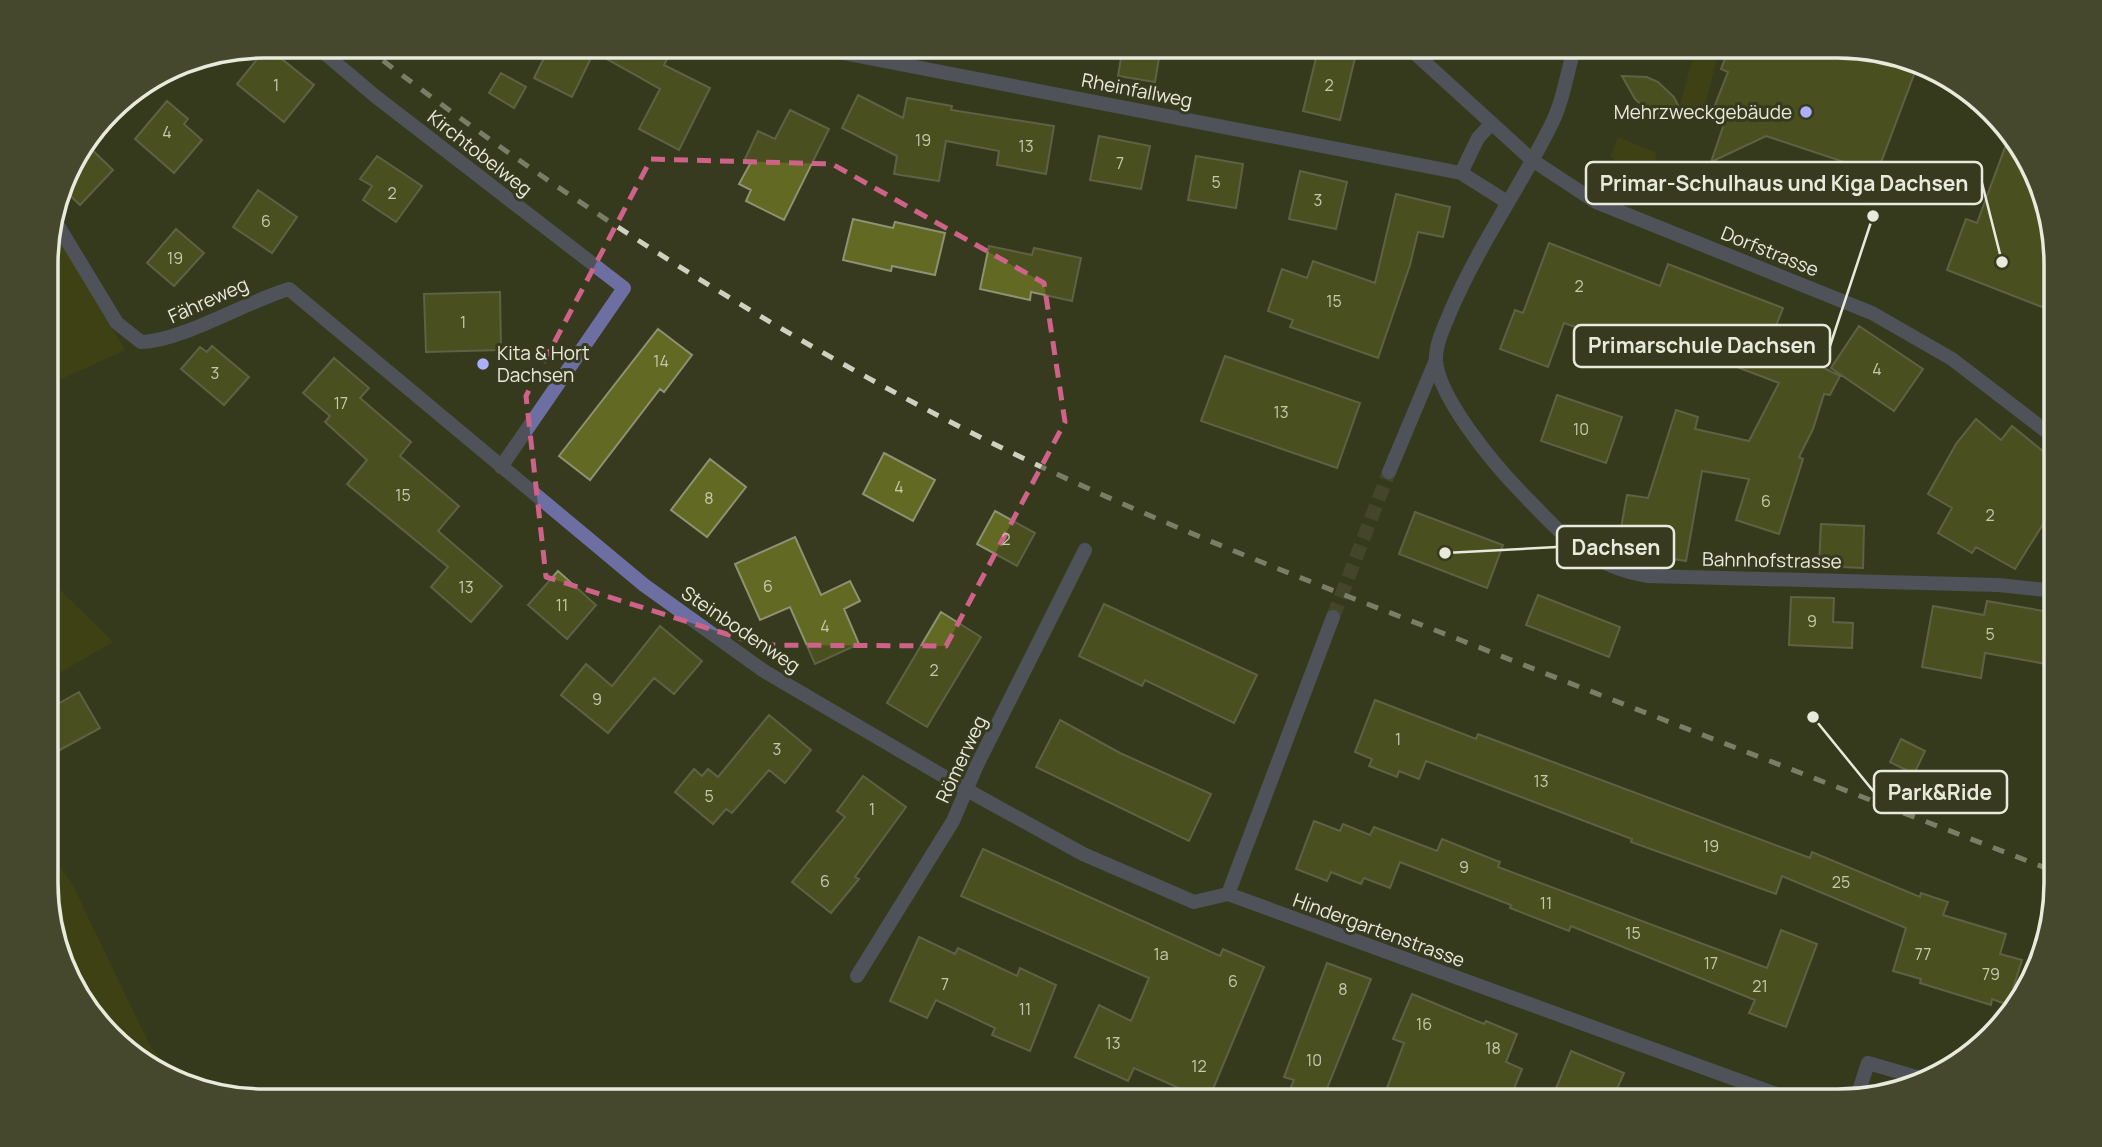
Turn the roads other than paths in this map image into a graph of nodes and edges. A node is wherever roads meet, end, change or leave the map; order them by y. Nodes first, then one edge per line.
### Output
1 (330, 58) edge
2 (869, 58) edge
3 (1420, 58) edge
4 (1571, 58) edge
5 (1491, 124) junction
6 (1532, 160) junction
7 (1461, 173) junction
8 (1507, 202) junction
9 (61, 231) edge
10 (289, 289) joint
11 (1436, 360) junction
12 (2044, 430) edge
13 (501, 467) junction
14 (1389, 472) tunnel mouth
15 (1085, 550) dead end
16 (2044, 590) edge
17 (1333, 617) tunnel mouth
18 (967, 790) junction
19 (1228, 894) junction
20 (857, 976) dead end
21 (1911, 1075) edge
22 (1860, 1088) edge
23 (1763, 1089) edge

1 - 13 street, Kirchtobelweg
2 - 7 street, Rheinfallweg
3 - 5 street, Dorfstrasse
4 - 6 street
5 - 6 street, Dorfstrasse
5 - 7 street
6 - 8 street
6 - 12 street, Dorfstrasse
7 - 8 street, Rheinfallweg
8 - 11 street
9 - 10 street, Fähreweg
10 - 13 street, Steinbodenweg
11 - 14 street
11 - 16 street, Bahnhofstrasse
13 - 18 street, Steinbodenweg
15 - 18 street, Römerweg
17 - 19 street
18 - 19 street, Steinbodenweg
18 - 20 street, Römerweg
19 - 23 street, Hindergartenstrasse
21 - 22 street

